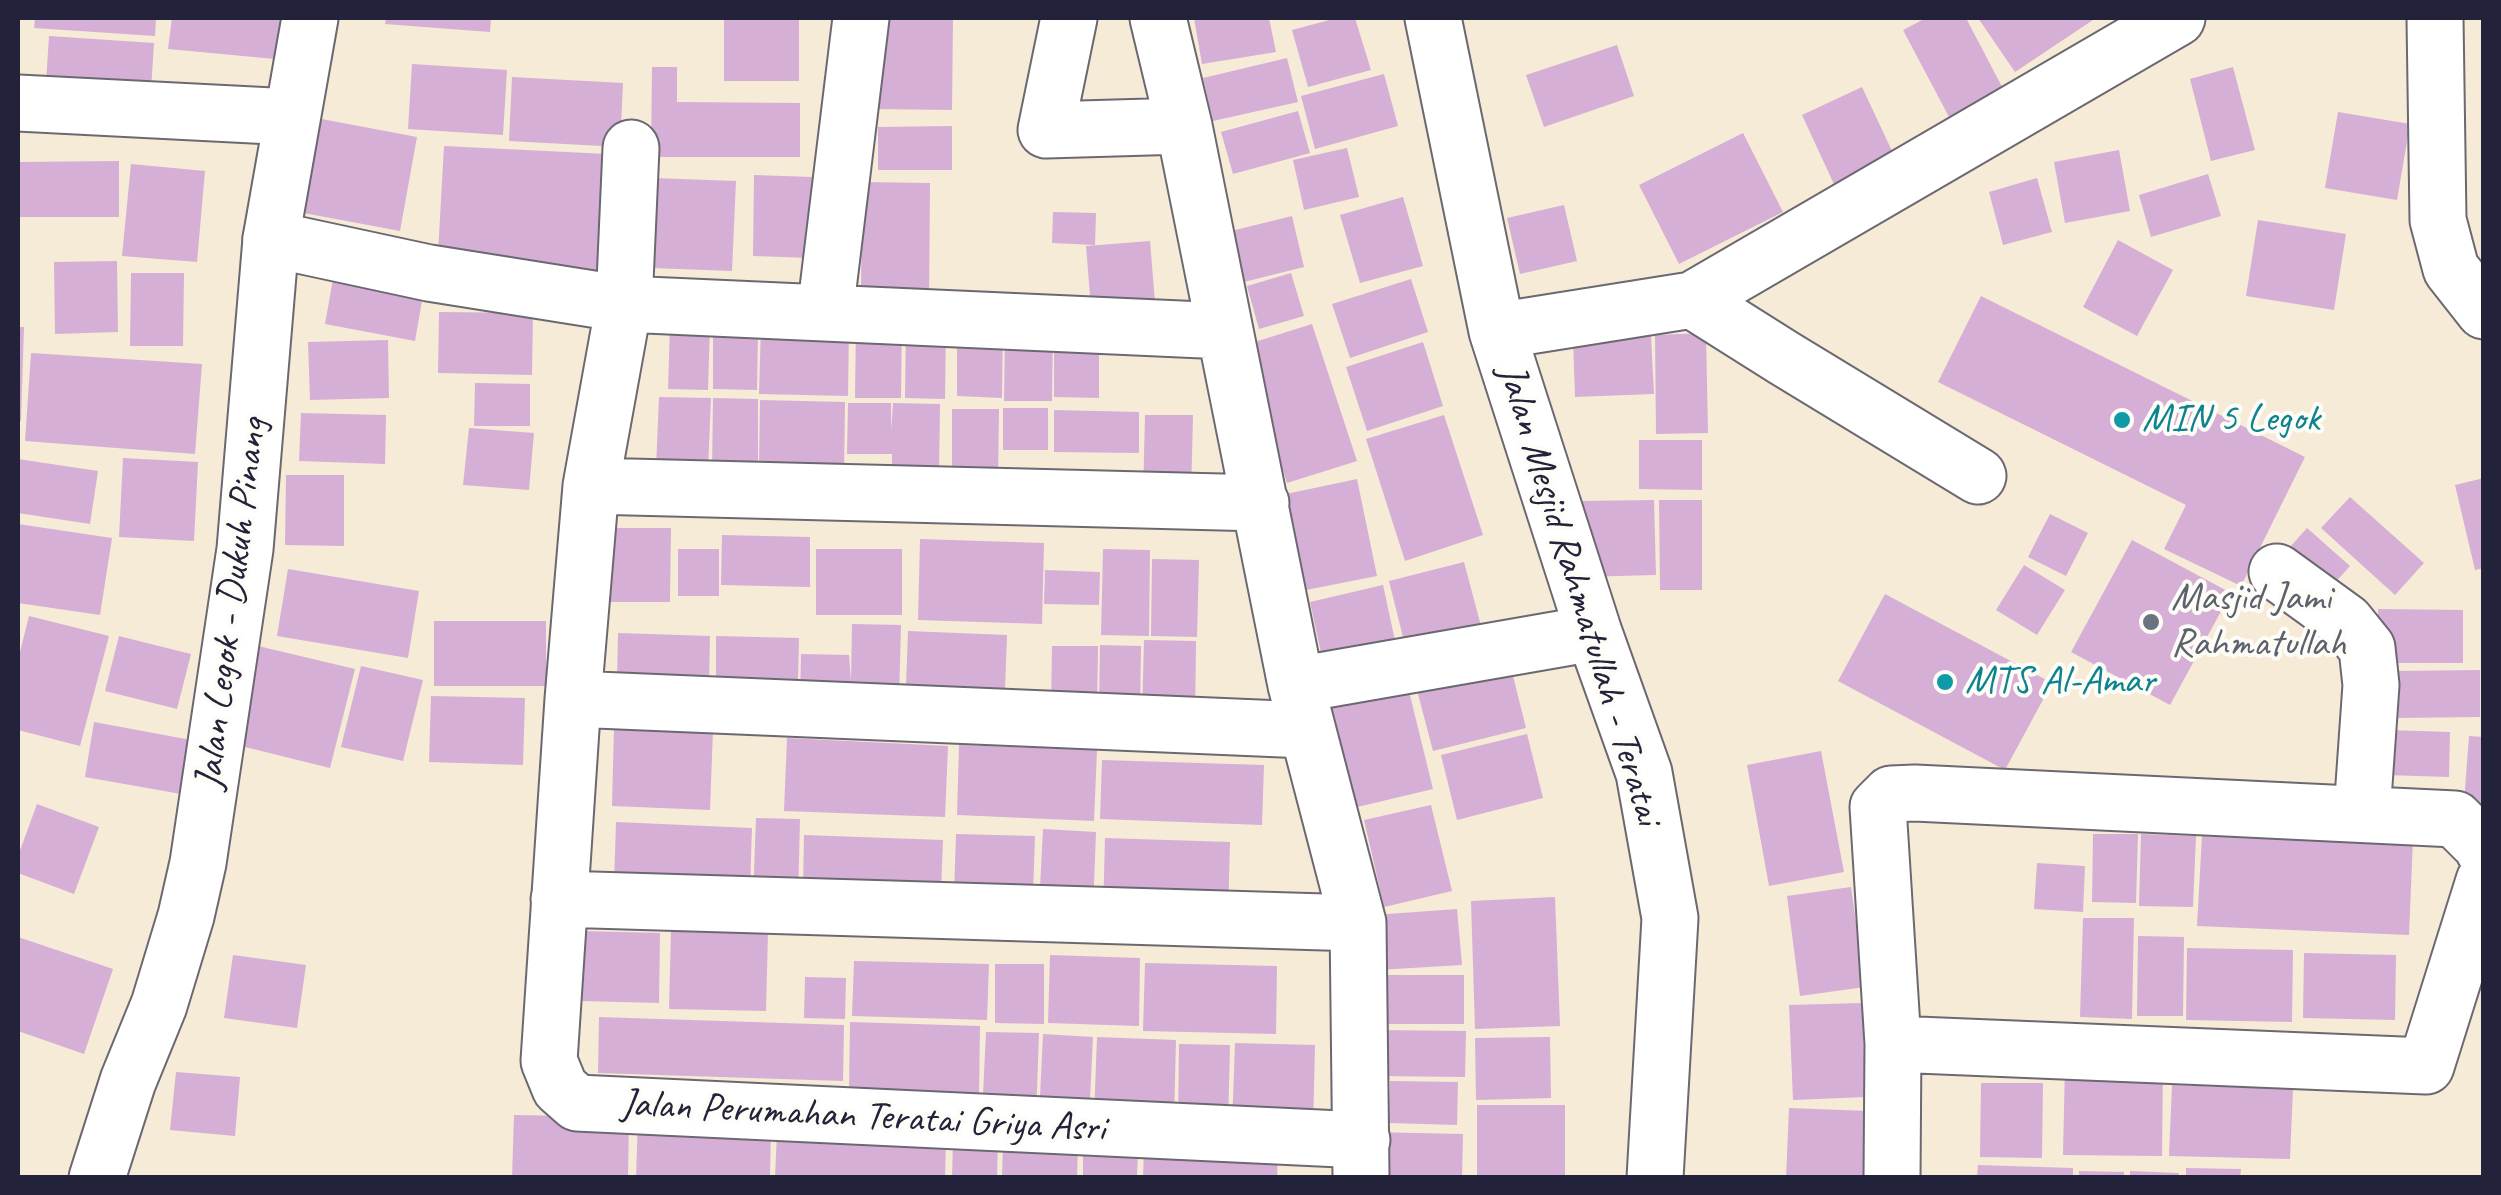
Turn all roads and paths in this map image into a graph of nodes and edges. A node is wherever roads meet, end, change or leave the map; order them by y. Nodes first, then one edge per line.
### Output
1 (310, 18) edge
2 (861, 18) edge
3 (1069, 18) edge
4 (1158, 18) edge
5 (1433, 18) edge
6 (2176, 18) edge
7 (2435, 18) edge
8 (18, 103) edge
9 (292, 117) junction
10 (1184, 126) junction
11 (631, 148) dead end
12 (271, 239) junction
13 (1692, 300) junction
14 (624, 304) junction
15 (2484, 311) edge
16 (825, 314) junction
17 (1225, 331) junction
18 (1496, 331) junction
19 (1978, 476) dead end
20 (591, 486) junction
21 (1261, 503) junction
22 (2277, 572) dead end
23 (1594, 633) junction
24 (573, 699) junction
25 (1301, 707) junction
26 (2362, 813) junction
27 (2484, 850) edge
28 (2484, 881) edge
29 (559, 899) junction
30 (1358, 923) junction
31 (1893, 1044) junction
32 (1362, 1159) edge
33 (97, 1178) edge
34 (1656, 1178) edge
35 (1892, 1178) edge

1 - 9 street, Jalan Legok - Dukuh Pinang
2 - 16 street
3 - 10 street
4 - 10 street, Jalan Perumahan Teratai Griya Asri
5 - 18 street, Jalan Mesjid Rahmatullah - Teratai
6 - 13 street
7 - 15 street
8 - 9 street
9 - 12 street, Jalan Legok - Dukuh Pinang
10 - 17 street, Jalan Perumahan Teratai Griya Asri
11 - 14 street, Jalan Perumahan Teratai Griya Asri
12 - 14 street
12 - 33 street, Jalan Legok - Dukuh Pinang
13 - 18 street
13 - 19 street
14 - 16 street
14 - 20 street, Jalan Perumahan Teratai Griya Asri
16 - 17 street
17 - 21 street, Jalan Perumahan Teratai Griya Asri
18 - 23 street, Jalan Mesjid Rahmatullah - Teratai
20 - 21 street
20 - 24 street, Jalan Perumahan Teratai Griya Asri
21 - 25 street, Jalan Perumahan Teratai Griya Asri
22 - 26 street
23 - 25 street
23 - 34 street, Jalan Mesjid Rahmatullah - Teratai
24 - 25 street
24 - 29 street, Jalan Perumahan Teratai Griya Asri
25 - 30 street, Jalan Perumahan Teratai Griya Asri
26 - 27 street
26 - 31 street
28 - 31 street
29 - 30 street
29 - 32 street, Jalan Perumahan Teratai Griya Asri
30 - 32 street, Jalan Perumahan Teratai Griya Asri
31 - 35 street

